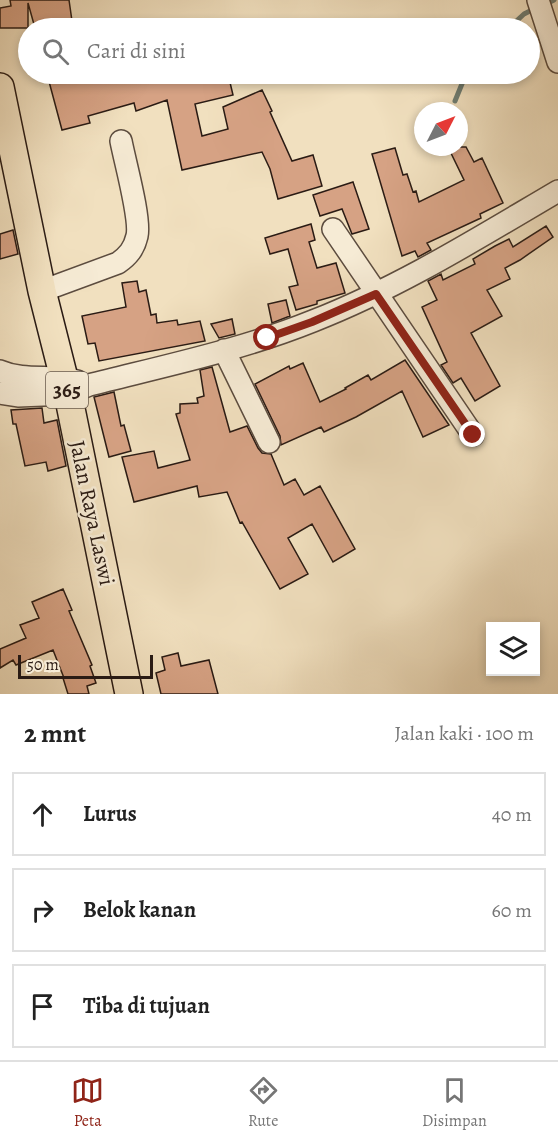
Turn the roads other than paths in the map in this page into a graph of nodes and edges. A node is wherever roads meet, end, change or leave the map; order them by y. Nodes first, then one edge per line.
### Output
1 (538, 0) edge
2 (558, 62) edge
3 (0, 87) edge
4 (3, 128) edge
5 (122, 141) dead end
6 (558, 191) edge
7 (333, 229) dead end
8 (42, 291) junction
9 (376, 294) junction
10 (224, 350) junction
11 (0, 371) edge
12 (74, 385) junction
13 (2, 395) edge
14 (473, 435) dead end
15 (269, 442) dead end
16 (129, 694) edge

1 - 2 street
3 - 4 main road, Jalan Raya Laswi / 365
4 - 8 main road, Jalan Raya Laswi / 365
5 - 8 street
6 - 9 street
7 - 9 street
8 - 12 main road, Jalan Raya Laswi / 365
9 - 10 street
9 - 14 street
10 - 12 street
10 - 15 street
11 - 12 street
12 - 13 street
12 - 16 main road, Jalan Raya Laswi / 365

